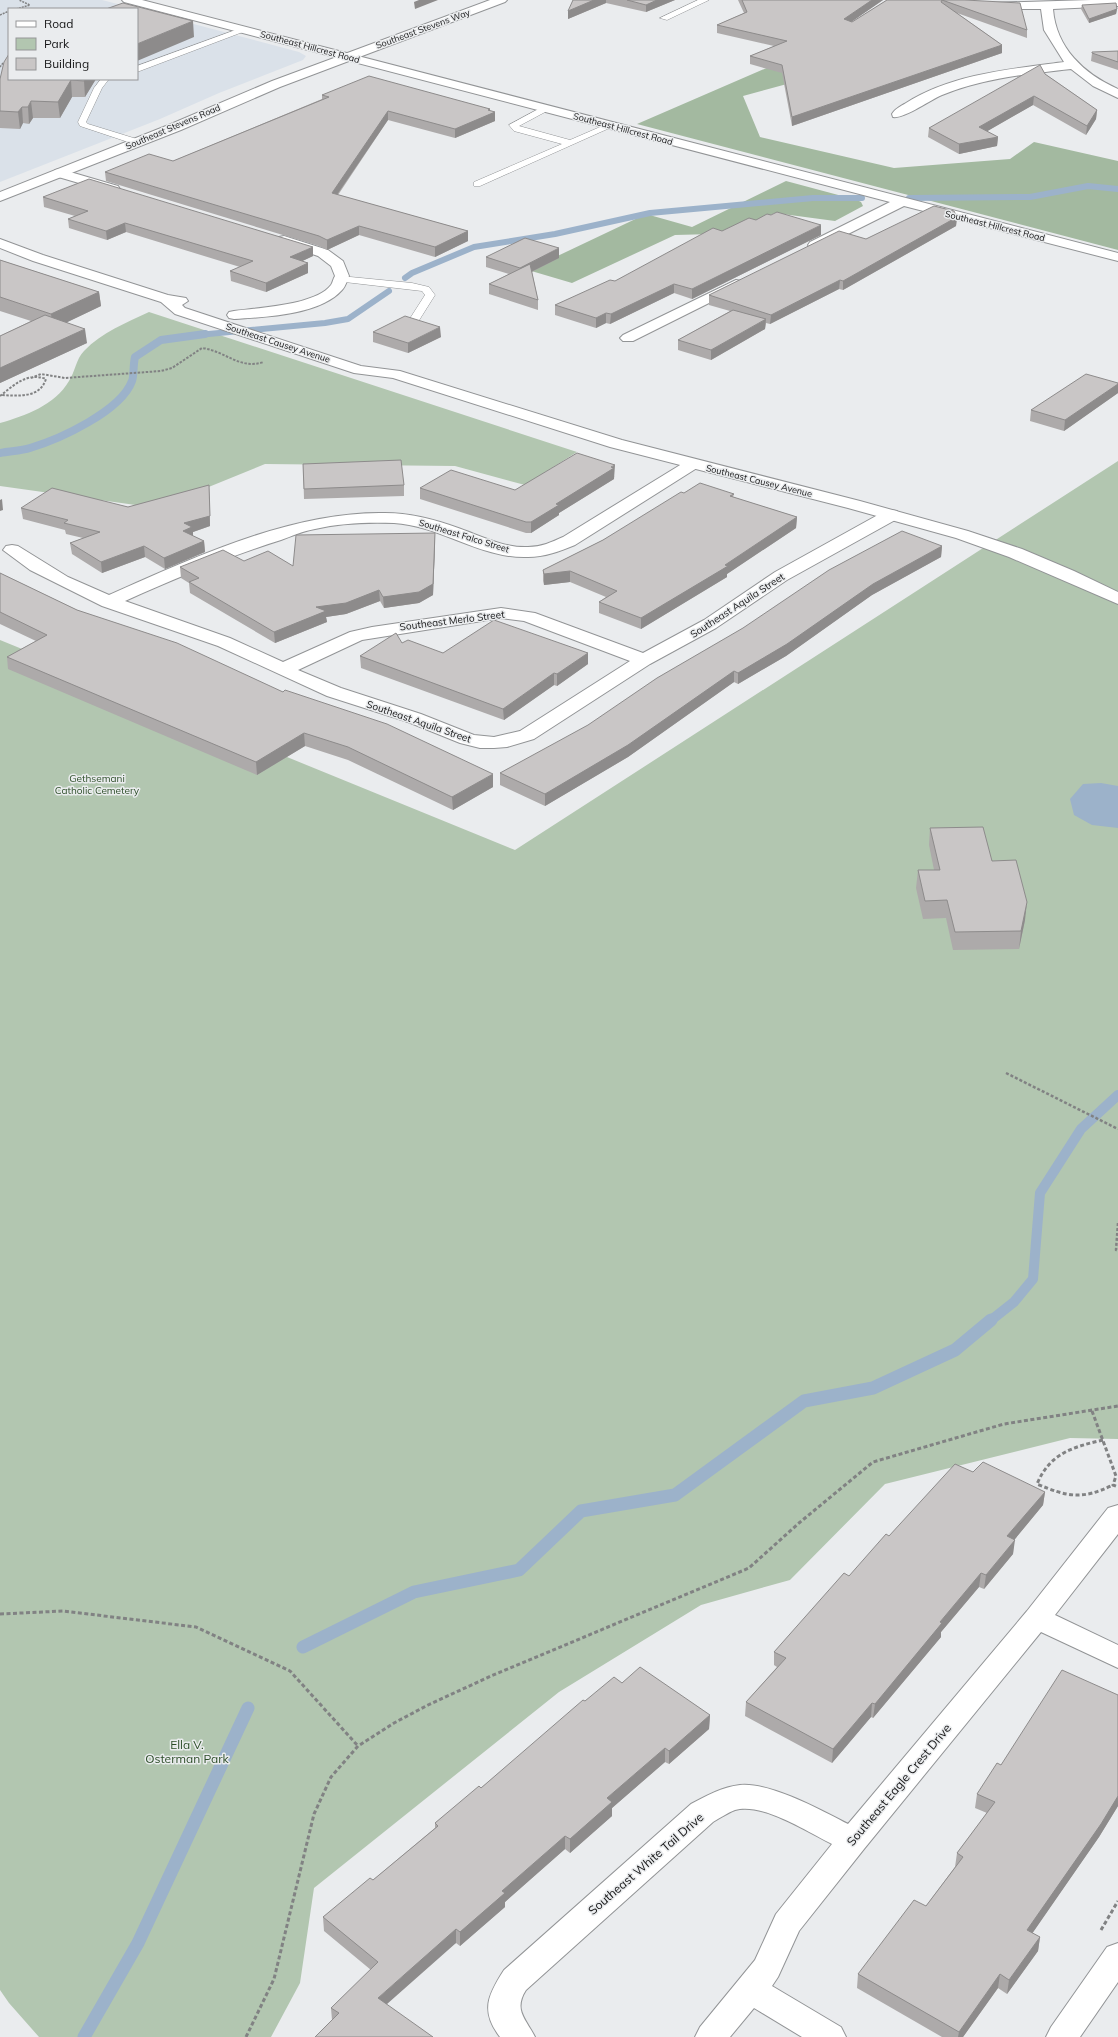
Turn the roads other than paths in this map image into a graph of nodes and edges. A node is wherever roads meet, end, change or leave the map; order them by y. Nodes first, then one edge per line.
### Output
1 (128, 0) edge
2 (501, 0) edge
3 (705, 0) edge
4 (1118, 2) edge
5 (980, 4) edge
6 (1047, 6) junction
7 (664, 18) dead end
8 (244, 30) junction
9 (346, 57) junction
10 (1072, 65) junction
11 (138, 69) edge
12 (104, 80) edge
13 (1118, 94) edge
14 (544, 109) junction
15 (898, 114) dead end
16 (610, 126) junction
17 (138, 142) junction
18 (570, 143) junction
19 (60, 173) junction
20 (477, 184) dead end
21 (125, 192) edge
22 (0, 197) edge
23 (901, 202) junction
24 (270, 236) edge
25 (0, 243) edge
26 (803, 251) edge
27 (1118, 257) edge
28 (340, 279) junction
29 (747, 279) edge
30 (166, 299) junction
31 (234, 315) junction
32 (414, 320) edge
33 (628, 338) dead end
34 (395, 374) junction
35 (691, 464) junction
36 (891, 514) junction
37 (12, 550) dead end
38 (1118, 599) edge
39 (108, 602) junction
40 (644, 660) junction
41 (284, 669) junction
42 (1118, 1515) edge
43 (1037, 1618) junction
44 (1118, 1657) edge
45 (853, 1840) junction
46 (1118, 1956) edge
47 (750, 1989) junction
48 (519, 2037) edge
49 (711, 2037) edge
50 (830, 2037) edge
51 (1062, 2037) edge

1 - 8 street, Southeast Hillcrest Road
2 - 9 street, Southeast Stevens Way
3 - 7 lane
4 - 6 street
5 - 6 street
6 - 10 street
8 - 9 street, Southeast Hillcrest Road
8 - 11 lane
9 - 14 street, Southeast Hillcrest Road
9 - 17 street, Southeast Stevens Road
10 - 13 street
10 - 15 street
12 - 17 lane
14 - 16 street, Southeast Hillcrest Road
14 - 18 lane
16 - 18 lane
16 - 23 street, Southeast Hillcrest Road
17 - 19 street, Southeast Stevens Road
18 - 20 lane
19 - 21 street
19 - 22 street, Southeast Stevens Road
23 - 26 street
23 - 27 street, Southeast Hillcrest Road
24 - 28 street
25 - 30 street, Southeast Causey Avenue
28 - 31 street
28 - 32 lane
29 - 33 street
30 - 31 street, Southeast Causey Avenue
30 - 34 street, Southeast Causey Avenue
31 - 34 street, Southeast Causey Avenue
34 - 35 street, Southeast Causey Avenue
35 - 36 street, Southeast Causey Avenue
35 - 39 street, Southeast Falco Street
36 - 38 street, Southeast Causey Avenue
36 - 40 street, Southeast Aquila Street
37 - 39 street, Southeast Aquila Street
39 - 41 street, Southeast Aquila Street
40 - 41 street, Southeast Merlo Street
40 - 41 street, Southeast Aquila Street
42 - 43 street, Southeast Eagle Crest Drive
43 - 44 street
43 - 45 street, Southeast Eagle Crest Drive
45 - 47 street, Southeast Eagle Crest Drive
45 - 48 street, Southeast White Tail Drive
46 - 51 street
47 - 49 street
47 - 50 street

